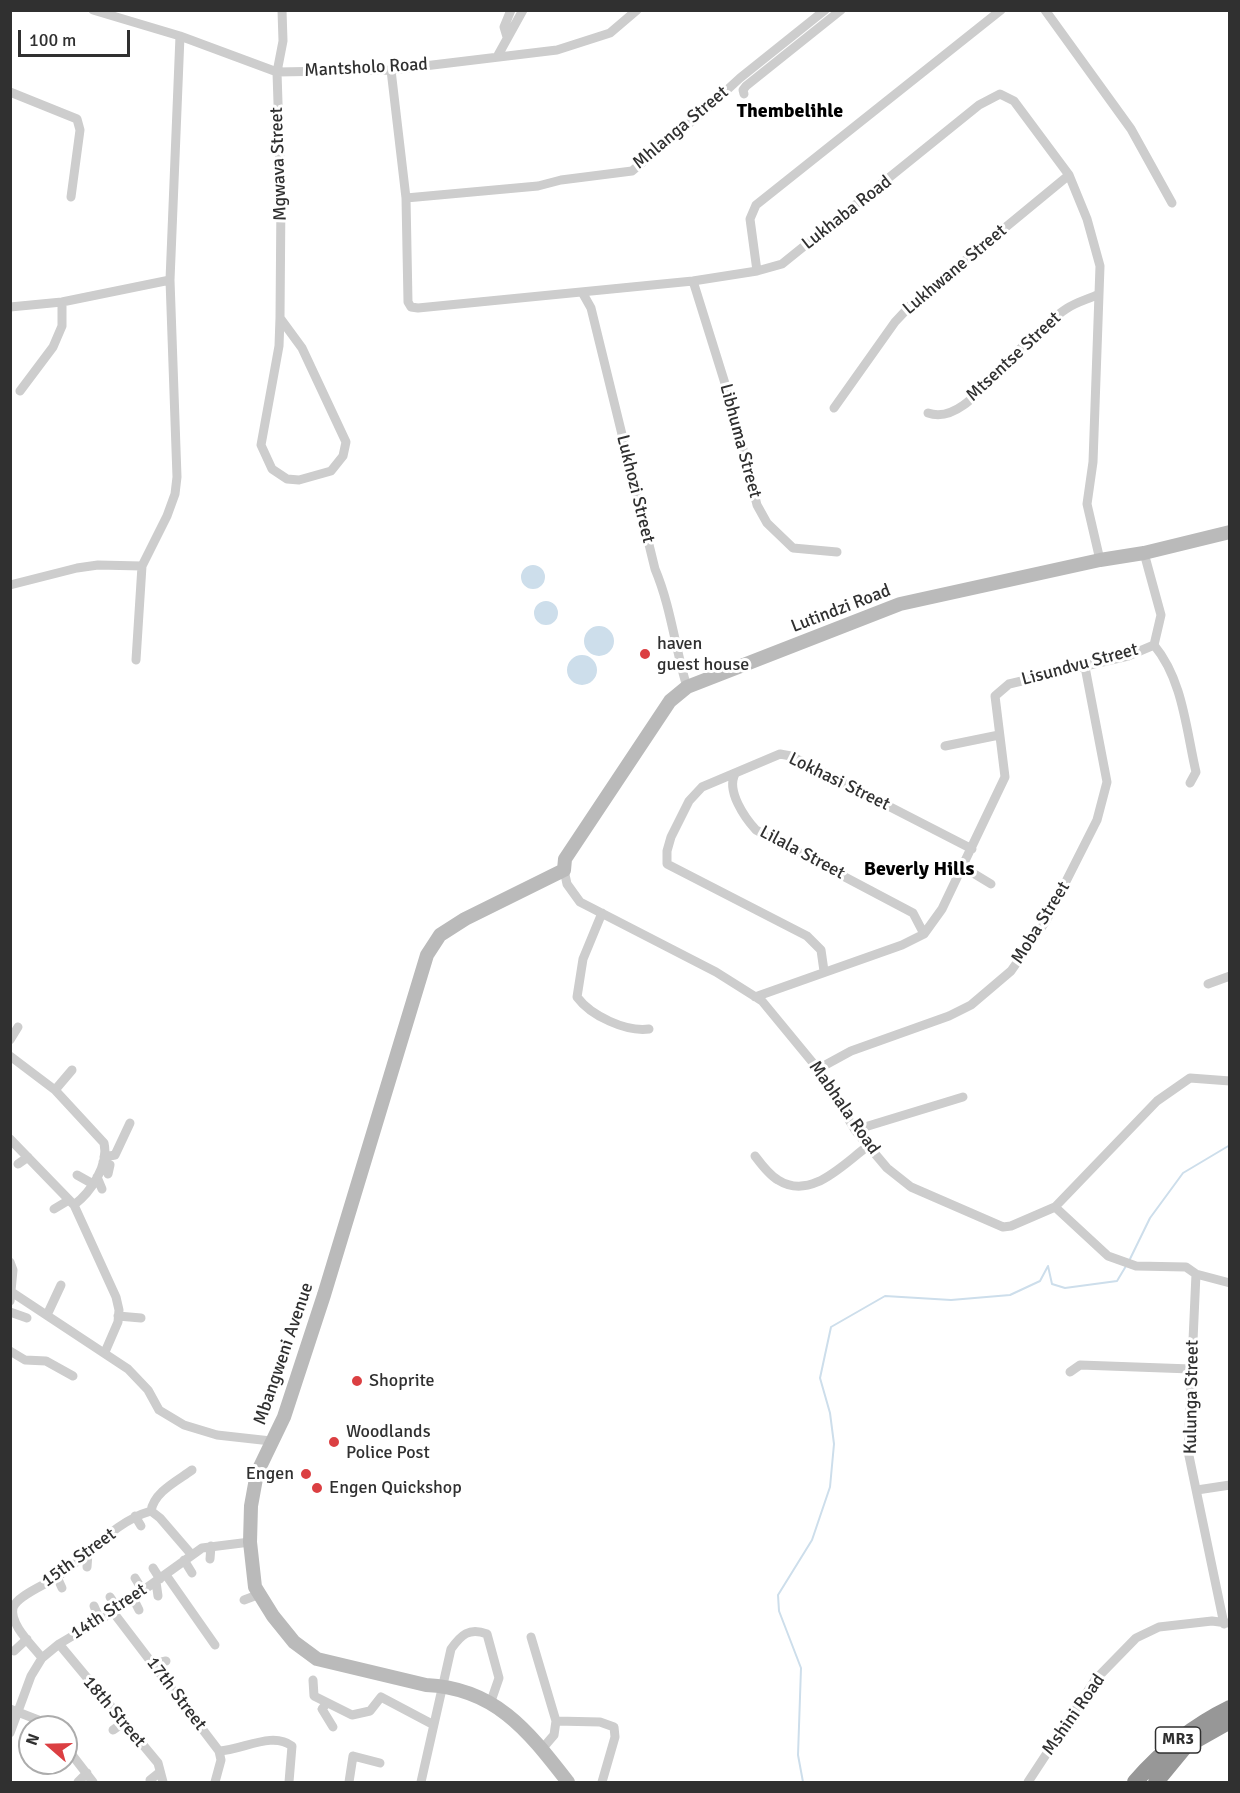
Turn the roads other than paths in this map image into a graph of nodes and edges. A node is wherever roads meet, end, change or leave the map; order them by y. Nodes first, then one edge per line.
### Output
1 (93, 10) edge
2 (282, 10) edge
3 (512, 10) edge
4 (523, 10) edge
5 (637, 10) edge
6 (825, 10) edge
7 (841, 10) edge
8 (1001, 10) edge
9 (1046, 10) edge
10 (180, 36) junction
11 (507, 37) junction
12 (497, 57) junction
13 (391, 70) junction
14 (276, 72) junction
15 (10, 92) edge
16 (744, 94) dead end
17 (1069, 175) junction
18 (71, 197) dead end
19 (406, 198) junction
20 (1172, 202) dead end
21 (757, 271) junction
22 (170, 280) junction
23 (693, 281) junction
24 (582, 292) junction
25 (1100, 294) junction
26 (62, 302) junction
27 (10, 307) edge
28 (280, 318) junction
29 (20, 392) dead end
30 (834, 408) dead end
31 (928, 413) dead end
32 (1230, 531) edge
33 (837, 552) dead end
34 (1144, 553) junction
35 (1100, 560) junction
36 (141, 566) junction
37 (10, 585) edge
38 (1154, 645) junction
39 (136, 660) dead end
40 (1085, 666) junction
41 (687, 687) junction
42 (999, 735) junction
43 (945, 746) dead end
44 (735, 774) junction
45 (1190, 783) dead end
46 (972, 849) junction
47 (963, 867) junction
48 (564, 870) junction
49 (991, 884) dead end
50 (602, 913) junction
51 (924, 934) junction
52 (824, 971) junction
53 (1230, 976) edge
54 (1208, 984) dead end
55 (755, 997) junction
56 (18, 1027) dead end
57 (649, 1029) dead end
58 (10, 1040) edge
59 (10, 1056) edge
60 (818, 1069) junction
61 (72, 1070) dead end
62 (1230, 1081) edge
63 (55, 1090) junction
64 (963, 1097) dead end
65 (130, 1123) dead end
66 (855, 1130) junction
67 (10, 1139) edge
68 (868, 1146) junction
69 (754, 1156) dead end
70 (28, 1157) junction
71 (104, 1160) junction
72 (18, 1164) dead end
73 (108, 1174) dead end
74 (77, 1175) dead end
75 (97, 1183) junction
76 (71, 1202) junction
77 (1055, 1207) junction
78 (54, 1209) dead end
79 (10, 1262) edge
80 (1196, 1274) junction
81 (1230, 1283) edge
82 (61, 1285) dead end
83 (10, 1291) edge
84 (10, 1301) edge
85 (10, 1312) edge
86 (47, 1316) junction
87 (118, 1316) junction
88 (27, 1318) dead end
89 (141, 1318) dead end
90 (10, 1351) edge
91 (105, 1352) junction
92 (1191, 1369) junction
93 (1070, 1372) dead end
94 (73, 1376) dead end
95 (272, 1442) junction
96 (192, 1470) dead end
97 (158, 1481) dead end
98 (1230, 1485) edge
99 (165, 1490) junction
100 (1197, 1490) junction
101 (151, 1511) junction
102 (135, 1516) junction
103 (141, 1526) dead end
104 (175, 1535) junction
105 (165, 1539) dead end
106 (250, 1542) junction
107 (211, 1546) junction
108 (88, 1553) junction
109 (187, 1557) junction
110 (210, 1559) dead end
111 (87, 1568) dead end
112 (153, 1568) dead end
113 (192, 1573) dead end
114 (57, 1577) junction
115 (135, 1578) dead end
116 (160, 1579) junction
117 (62, 1588) dead end
118 (143, 1591) junction
119 (260, 1594) junction
120 (158, 1596) dead end
121 (110, 1597) dead end
122 (133, 1598) junction
123 (244, 1600) dead end
124 (94, 1605) dead end
125 (115, 1610) junction
126 (139, 1610) dead end
127 (100, 1620) junction
128 (13, 1623) edge
129 (1227, 1623) edge
130 (531, 1638) dead end
131 (27, 1639) junction
132 (210, 1641) dead end
133 (59, 1644) junction
134 (14, 1651) dead end
135 (42, 1659) junction
136 (166, 1660) dead end
137 (153, 1664) junction
138 (313, 1680) dead end
139 (441, 1686) junction
140 (326, 1704) junction
141 (490, 1704) junction
142 (1230, 1708) edge
143 (14, 1711) edge
144 (556, 1721) junction
145 (1230, 1721) edge
146 (123, 1723) junction
147 (432, 1724) junction
148 (333, 1727) dead end
149 (113, 1730) dead end
150 (131, 1732) junction
151 (10, 1733) edge
152 (121, 1738) dead end
153 (1184, 1748) junction
154 (146, 1749) junction
155 (542, 1749) junction
156 (219, 1751) junction
157 (137, 1756) dead end
158 (1156, 1758) junction
159 (78, 1759) edge
160 (380, 1763) dead end
161 (160, 1772) junction
162 (87, 1773) junction
163 (150, 1780) dead end
164 (78, 1782) edge
165 (93, 1782) edge
166 (163, 1782) edge
167 (215, 1782) edge
168 (289, 1782) edge
169 (349, 1782) edge
170 (421, 1782) edge
171 (568, 1782) edge
172 (602, 1782) edge
173 (1028, 1782) edge
174 (1128, 1782) edge
175 (1135, 1782) edge
176 (1146, 1782) edge
177 (1156, 1782) edge

1 - 10 street, Mantsholo Road
2 - 14 street, Mgwava Street
3 - 11 street
4 - 11 street
5 - 12 street, Mantsholo Road
6 - 19 street, Mhlanga Street
7 - 16 street
8 - 21 street
9 - 20 street
10 - 14 street, Mantsholo Road
10 - 22 street
11 - 12 street
12 - 13 street, Mantsholo Road
13 - 14 street, Mantsholo Road
13 - 19 street, Lukhaba Road
14 - 28 street, Mgwava Street
15 - 18 street
17 - 21 street, Lukhaba Road
17 - 25 street, Lukhaba Road
17 - 30 street, Lukhwane Street
19 - 24 street, Lukhaba Road
21 - 23 street, Lukhaba Road
22 - 26 street
22 - 36 street
23 - 24 street, Lukhaba Road
23 - 33 street, Libhuma Street
24 - 41 street, Lukhozi Street
25 - 31 street, Mtsentse Street
25 - 35 street, Lukhaba Road
26 - 27 street
26 - 29 street
28 - 28 street, Mgwava Street
32 - 34 street, Lutindzi Road
34 - 35 street, Lutindzi Road
34 - 38 street, Lisundvu Street
35 - 41 street, Lutindzi Road
36 - 37 street
36 - 39 street
38 - 40 street, Lisundvu Street
38 - 45 street
40 - 42 street, Lisundvu Street
40 - 60 street, Moba Street
41 - 48 street, Lutindzi Road
42 - 43 street
42 - 46 street, Lisundvu Street
44 - 46 street, Lokhasi Street
44 - 51 street, Lilala Street
44 - 52 street, Lokhasi Street
46 - 47 street, Lisundvu Street
47 - 49 street
47 - 51 street, Lisundvu Street
48 - 50 street, Mabhala Road
48 - 95 street, Mbangweni Avenue
50 - 55 street, Mabhala Road
50 - 57 street
51 - 52 street, Lisundvu Street
52 - 55 street, Lisundvu Street
53 - 54 street
55 - 60 street, Mabhala Road
56 - 58 street
59 - 63 street
60 - 66 street, Mabhala Road
61 - 63 street
62 - 77 street, Mabhala Road
63 - 71 street
64 - 66 street
65 - 71 street
66 - 68 street, Mabhala Road
67 - 70 street
68 - 69 street
68 - 77 street, Mabhala Road
70 - 72 street
70 - 76 street
71 - 73 street
71 - 75 street
74 - 75 street
75 - 76 street
76 - 78 street
76 - 87 street
77 - 80 street
79 - 83 street
80 - 81 street
80 - 92 street, Kulunga Street
82 - 86 street
83 - 84 street
83 - 86 street
85 - 88 street
86 - 91 street
87 - 89 street
87 - 91 street
90 - 94 street
91 - 95 street
92 - 93 street
92 - 100 street, Kulunga Street
95 - 106 street, Mbangweni Avenue
96 - 99 street
97 - 99 street
98 - 100 street
99 - 101 street
100 - 129 street, Kulunga Street
101 - 102 street, 15th Street
101 - 104 street
102 - 103 street
102 - 108 street, 15th Street
104 - 105 street
104 - 109 street
106 - 107 street, 14th Street
106 - 119 street, Mbangweni Avenue
107 - 109 street, 14th Street
107 - 110 street
108 - 111 street
108 - 114 street, 15th Street
109 - 113 street
109 - 116 street, 14th Street
112 - 116 street
114 - 117 street
114 - 128 street, 15th Street
115 - 118 street
116 - 118 street, 14th Street
116 - 120 street
116 - 132 street
118 - 122 street, 14th Street
119 - 123 street
119 - 139 street, Mbangweni Avenue
121 - 125 street, 17th Street
122 - 125 street, 14th Street
122 - 126 street
124 - 127 street
125 - 127 street, 14th Street
125 - 137 street, 17th Street
127 - 133 street, 14th Street
128 - 131 street, 15th Street
129 - 173 street, Mshini Road
130 - 144 street
131 - 134 street
131 - 135 street, 15th Street
133 - 135 street, 14th Street
133 - 146 street, 18th Street
135 - 143 street, 14th Street
136 - 137 street
137 - 156 street, 17th Street
138 - 140 street
139 - 141 street, Mbangweni Avenue
139 - 141 street
139 - 147 street
140 - 147 street
140 - 148 street
141 - 155 street, Mbangweni Avenue
142 - 158 highway, MR3
143 - 151 street, 14th Street
144 - 155 street
144 - 172 street
145 - 153 highway, MR3
146 - 149 street
146 - 150 street, 18th Street
147 - 170 street
150 - 152 street
150 - 154 street, 18th Street
153 - 176 highway, MR3
153 - 177 highway
154 - 157 street
154 - 161 street, 18th Street
155 - 171 street, Mbangweni Avenue
156 - 167 street
156 - 168 street
158 - 174 highway
158 - 175 highway, MR3
159 - 162 street
160 - 169 street
161 - 163 street
161 - 166 street, 18th Street
162 - 164 street
162 - 165 street

